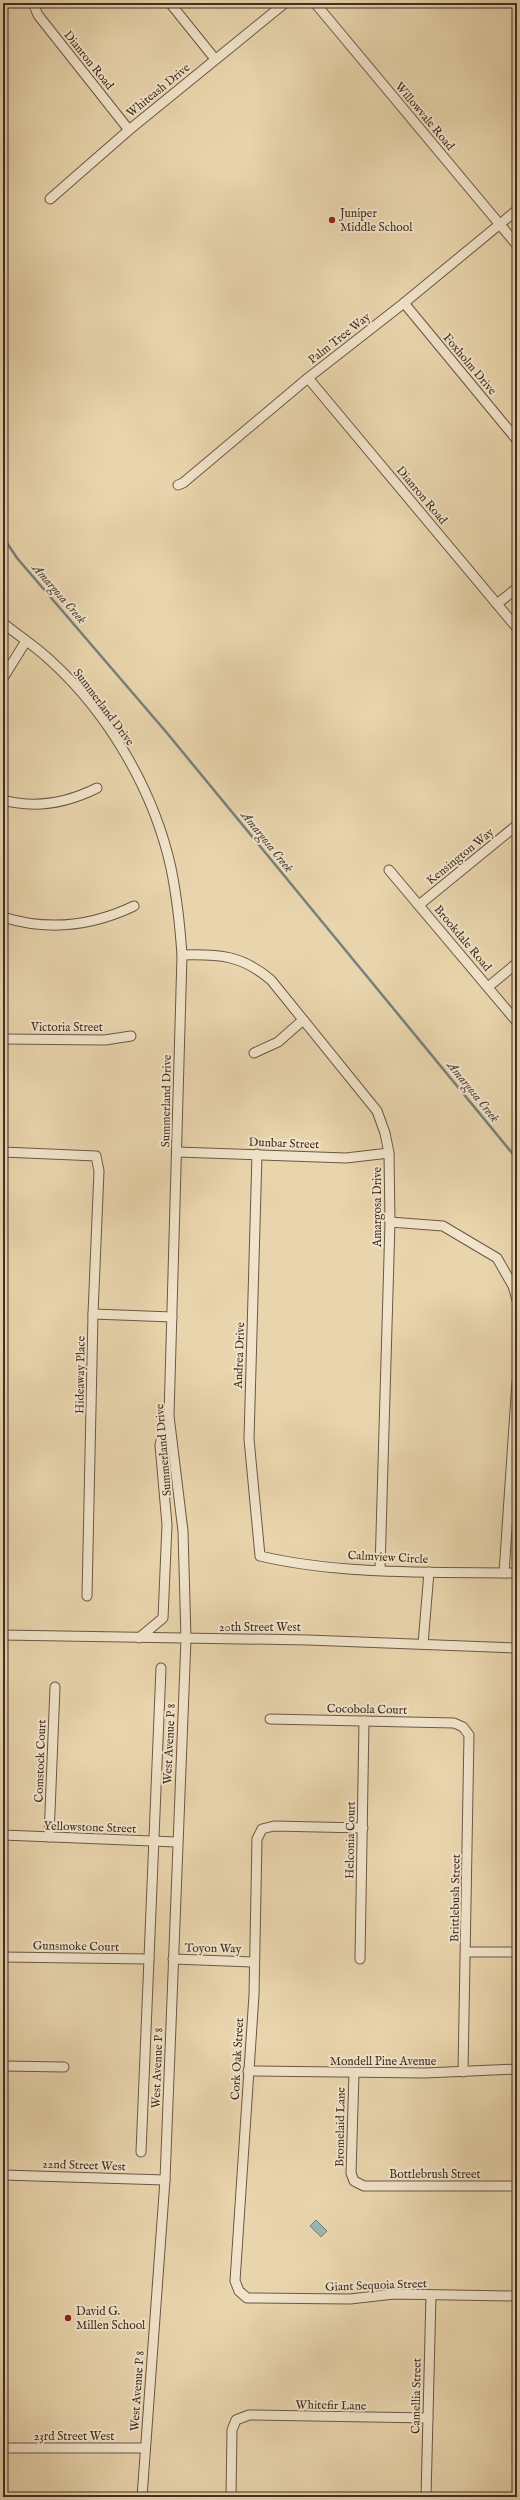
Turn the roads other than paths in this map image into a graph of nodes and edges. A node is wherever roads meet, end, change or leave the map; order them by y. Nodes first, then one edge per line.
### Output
1 (33, 3) edge
2 (170, 3) edge
3 (285, 3) edge
4 (315, 3) edge
5 (215, 59) junction
6 (129, 130) junction
7 (50, 199) dead end
8 (517, 210) edge
9 (500, 224) junction
10 (517, 245) edge
11 (404, 303) junction
12 (308, 378) junction
13 (517, 440) edge
14 (178, 485) dead end
15 (517, 588) edge
16 (497, 604) junction
17 (3, 624) edge
18 (517, 628) edge
19 (26, 641) junction
20 (3, 678) edge
21 (97, 788) dead end
22 (3, 800) edge
23 (517, 826) edge
24 (389, 870) dead end
25 (419, 905) junction
26 (134, 906) dead end
27 (3, 917) edge
28 (182, 955) junction
29 (517, 963) edge
30 (488, 987) junction
31 (303, 1020) junction
32 (517, 1022) edge
33 (132, 1036) dead end
34 (3, 1039) edge
35 (254, 1053) dead end
36 (3, 1152) edge
37 (177, 1152) junction
38 (389, 1153) junction
39 (257, 1154) junction
40 (390, 1222) junction
41 (517, 1300) edge
42 (93, 1314) junction
43 (172, 1317) junction
44 (517, 1381) edge
45 (170, 1404) junction
46 (260, 1556) joint
47 (380, 1569) junction
48 (429, 1572) junction
49 (504, 1573) junction
50 (517, 1573) edge
51 (88, 1596) dead end
52 (3, 1635) edge
53 (139, 1638) junction
54 (186, 1639) junction
55 (423, 1644) junction
56 (517, 1648) edge
57 (161, 1668) dead end
58 (55, 1687) dead end
59 (270, 1719) dead end
60 (364, 1721) junction
61 (463, 1727) joint
62 (363, 1828) junction
63 (3, 1835) edge
64 (49, 1837) junction
65 (155, 1841) junction
66 (176, 1842) junction
67 (466, 1952) junction
68 (517, 1952) edge
69 (3, 1957) edge
70 (149, 1959) junction
71 (173, 1959) junction
72 (360, 1959) dead end
73 (253, 1962) junction
74 (3, 2066) edge
75 (64, 2067) dead end
76 (517, 2069) edge
77 (248, 2071) junction
78 (354, 2072) junction
79 (463, 2072) junction
80 (141, 2152) dead end
81 (3, 2175) edge
82 (165, 2180) junction
83 (354, 2181) joint
84 (517, 2186) edge
85 (239, 2291) joint
86 (431, 2295) junction
87 (517, 2296) edge
88 (428, 2418) junction
89 (3, 2448) edge
90 (145, 2448) junction
91 (142, 2497) edge
92 (231, 2497) edge
93 (426, 2497) edge

1 - 6 street, Dianron Road
2 - 5 street
3 - 5 street, Whiteash Drive
4 - 9 street, Willowvale Road
5 - 6 street, Whiteash Drive
6 - 7 street, Whiteash Drive
8 - 9 street, Palm Tree Way
9 - 10 street, Willowvale Road
9 - 11 street, Palm Tree Way
11 - 12 street, Palm Tree Way
11 - 13 street, Foxholm Drive
12 - 14 street, Palm Tree Way
12 - 16 street, Dianron Road
15 - 16 street
16 - 18 street, Dianron Road
17 - 19 street, Summerland Drive
19 - 20 street
19 - 28 street, Summerland Drive
21 - 22 street
23 - 25 street, Kensington Way
24 - 25 street, Brookdale Road
25 - 30 street, Brookdale Road
26 - 27 street
28 - 31 street, Amargosa Drive
28 - 37 street, Summerland Drive
29 - 30 street
30 - 32 street, Brookdale Road
31 - 35 street
31 - 38 street, Amargosa Drive
33 - 34 street, Victoria Street
36 - 42 street, Hideaway Place
37 - 39 street, Dunbar Street
37 - 43 street, Summerland Drive
38 - 39 street, Dunbar Street
38 - 40 street, Amargosa Drive
39 - 46 street, Andrea Drive
40 - 41 street
40 - 47 street, Amargosa Drive
42 - 43 street
42 - 51 street, Hideaway Place
43 - 45 street, Summerland Drive
44 - 49 street
45 - 53 street
45 - 54 street, Summerland Drive
46 - 47 street, Calmview Circle
47 - 48 street, Calmview Circle
48 - 49 street, Calmview Circle
48 - 55 street
49 - 50 street, Calmview Circle
52 - 53 street, 20th Street West
53 - 54 street, 20th Street West
54 - 55 street, 20th Street West
54 - 66 street, West Avenue P 8
55 - 56 street, 20th Street West
57 - 65 street, West Avenue P 8
58 - 64 street, Comstock Court
59 - 60 street, Cocobola Court
60 - 61 street, Cocobola Court
60 - 62 street, Helconia Court
61 - 67 street, Brittlebush Street
62 - 72 street, Helconia Court
62 - 73 street, Cork Oak Street
63 - 64 street, Yellowstone Street
64 - 65 street, Yellowstone Street
65 - 66 street, Yellowstone Street
65 - 70 street, West Avenue P 8
66 - 71 street, West Avenue P 8
67 - 68 street
67 - 79 street, Brittlebush Street
69 - 70 street, Gunsmoke Court
70 - 80 street, West Avenue P 8
71 - 73 street, Toyon Way
71 - 82 street, West Avenue P 8
73 - 77 street, Cork Oak Street
74 - 75 street
76 - 79 street, Mondell Pine Avenue
77 - 78 street, Mondell Pine Avenue
77 - 85 street, Cork Oak Street
78 - 79 street, Mondell Pine Avenue
78 - 83 street, Bromelaid Lane
81 - 82 street, 22nd Street West
82 - 90 street, West Avenue P 8
83 - 84 street, Bottlebrush Street
85 - 86 street, Giant Sequoia Street
86 - 87 street, Giant Sequoia Street
86 - 88 street, Camellia Street
88 - 92 street, Whitefir Lane
88 - 93 street, Camellia Street
89 - 90 street, 23rd Street West
90 - 91 street, West Avenue P 8

